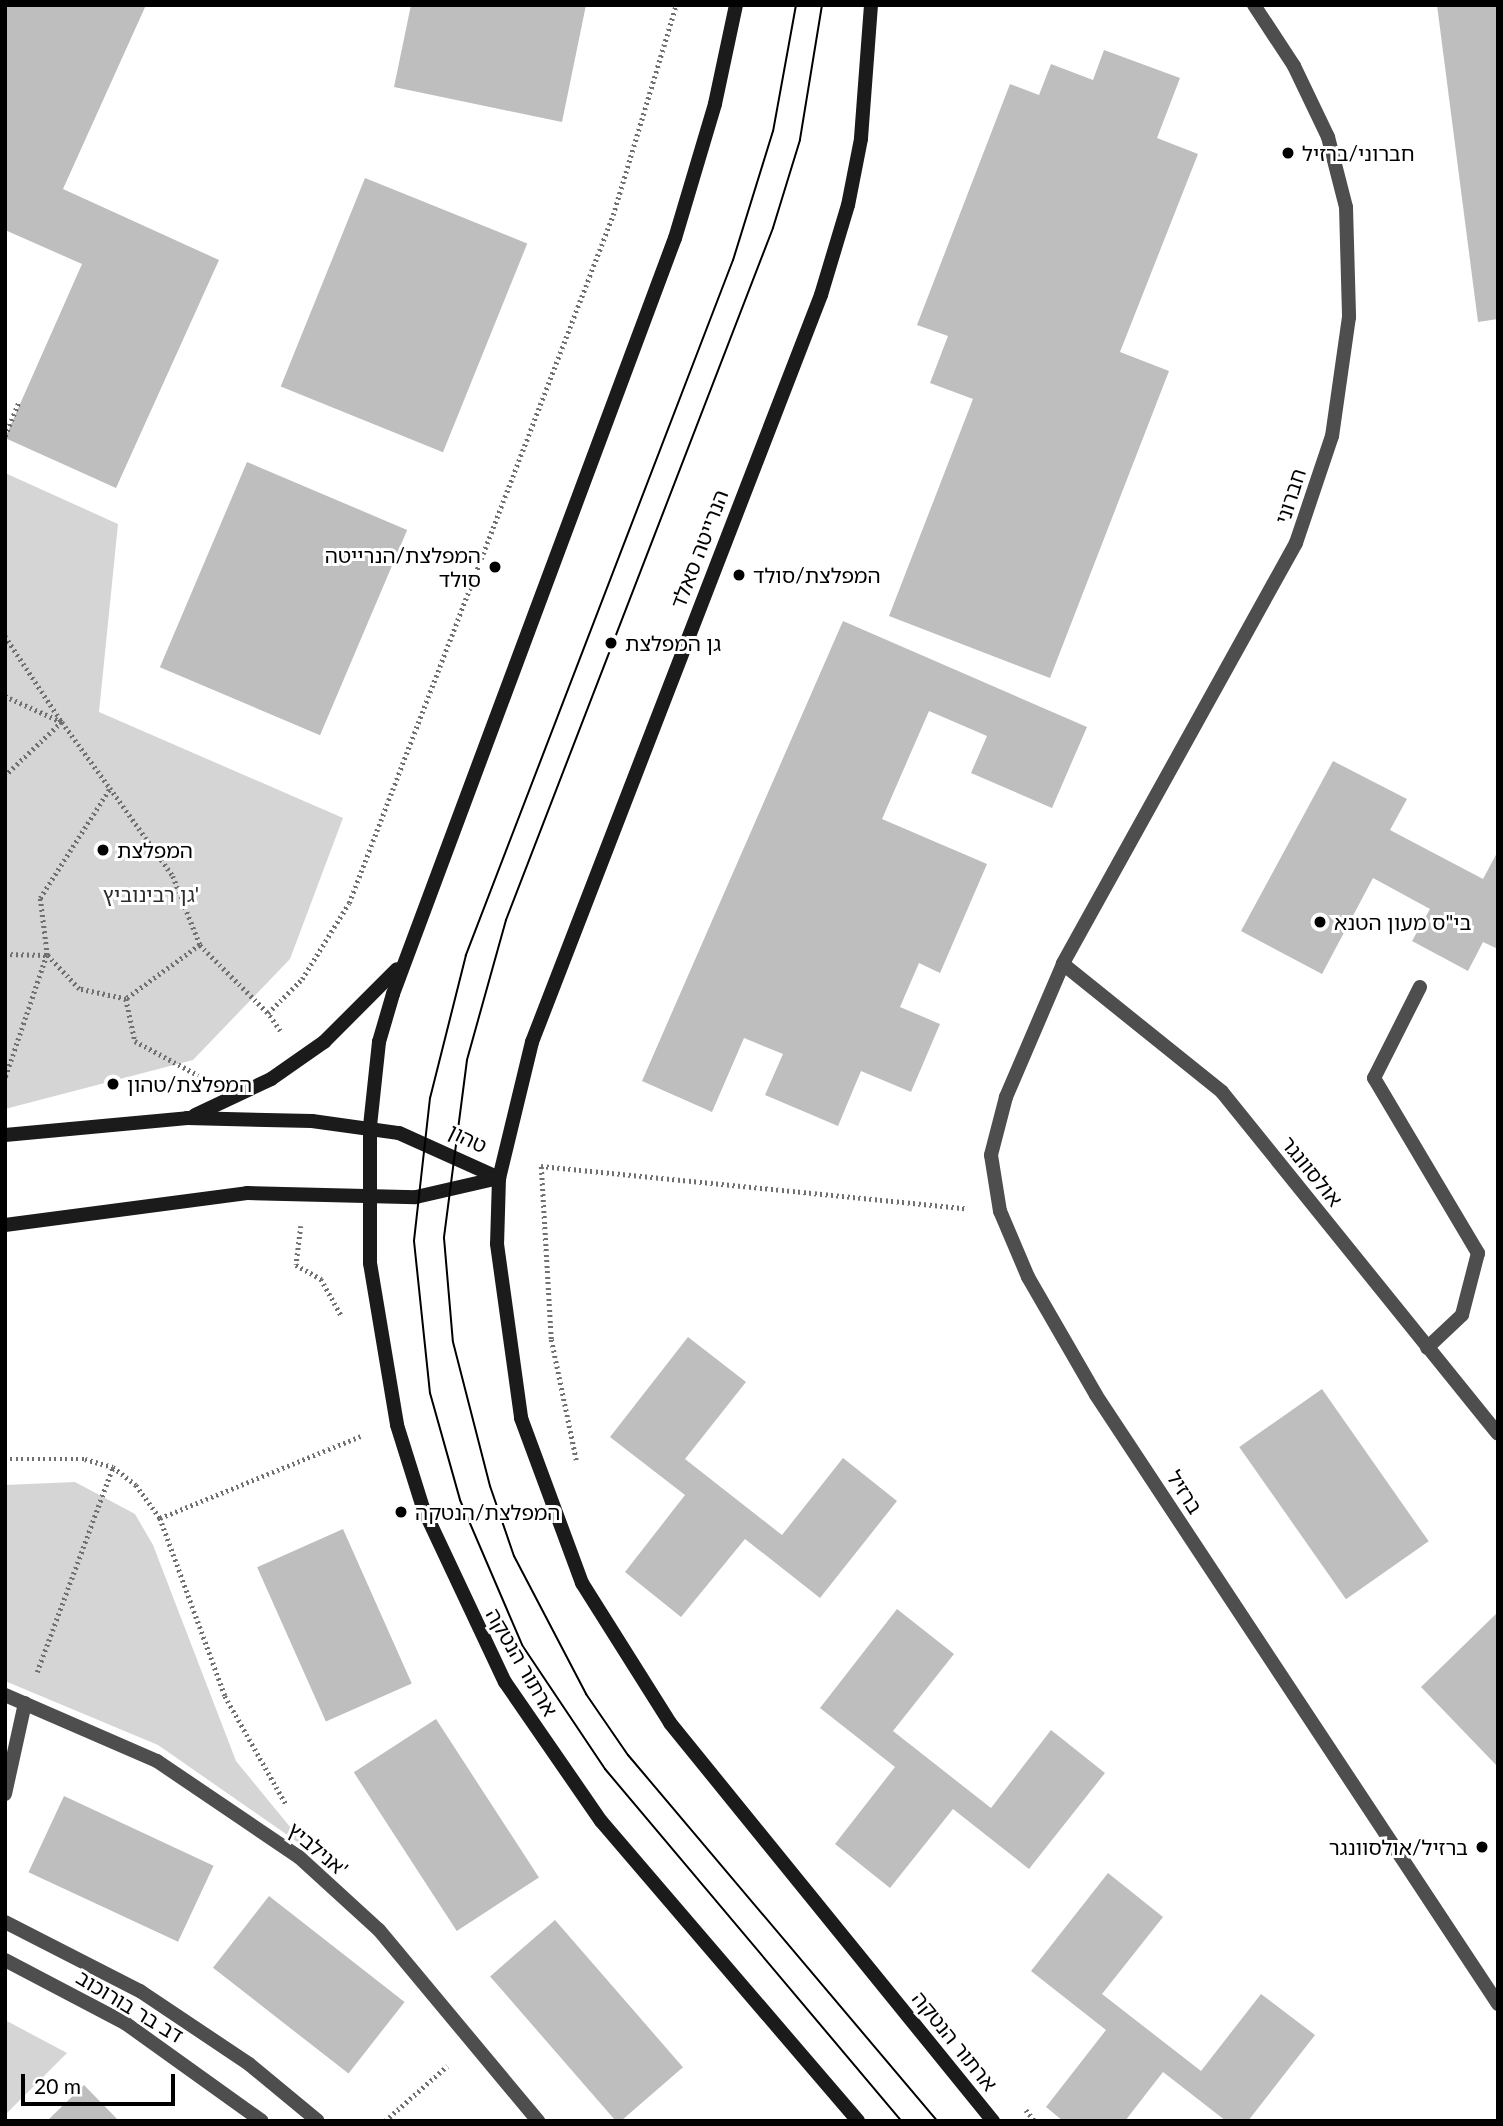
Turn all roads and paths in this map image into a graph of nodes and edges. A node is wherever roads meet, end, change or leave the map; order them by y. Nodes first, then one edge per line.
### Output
1 (676, 5) edge
2 (736, 5) edge
3 (871, 5) edge
4 (1254, 5) edge
5 (19, 402) dead end
6 (5, 436) edge
7 (5, 636) edge
8 (5, 696) edge
9 (62, 722) junction
10 (5, 776) edge
11 (110, 788) junction
12 (200, 945) junction
13 (5, 954) edge
14 (47, 955) junction
15 (404, 960) junction
16 (1063, 964) junction
17 (1420, 987) dead end
18 (126, 999) junction
19 (268, 1013) junction
20 (300, 1059) junction
21 (5, 1079) edge
22 (238, 1097) junction
23 (187, 1118) junction
24 (370, 1126) junction
25 (5, 1135) edge
26 (499, 1178) junction
27 (366, 1197) junction
28 (1000, 1212) junction
29 (5, 1225) edge
30 (1427, 1348) junction
31 (1498, 1434) edge
32 (363, 1436) dead end
33 (5, 1459) edge
34 (113, 1467) junction
35 (580, 1476) dead end
36 (160, 1518) junction
37 (5, 1695) edge
38 (25, 1703) junction
39 (5, 1794) edge
40 (291, 1811) dead end
41 (5, 1922) edge
42 (5, 1960) edge
43 (1498, 2004) edge
44 (473, 2043) junction
45 (1018, 2100) dead end
46 (262, 2121) edge
47 (318, 2121) edge
48 (385, 2121) edge
49 (538, 2121) edge
50 (858, 2121) edge
51 (993, 2121) edge
52 (1035, 2121) edge

1 - 19 path
2 - 15 main road
3 - 26 main road, הנרייטה סאלד
4 - 16 street, חברוני
5 - 6 path
7 - 9 path
8 - 9 path
9 - 10 path
9 - 11 path
11 - 12 path
11 - 14 path
12 - 18 path
12 - 19 path
13 - 14 path
14 - 18 path
14 - 21 path
15 - 20 main road
15 - 24 main road
16 - 28 street, ברזיל
16 - 30 street, אולסוונגר
17 - 30 street
18 - 22 path
19 - 20 path
20 - 22 main road
22 - 23 main road
23 - 24 main road, טהון
23 - 25 main road, טהון
24 - 26 main road, טהון
24 - 27 main road, ארתור הנטקה
26 - 27 main road, טהון
26 - 51 main road, ארתור הנטקה
27 - 29 main road, טהון
27 - 50 main road, ארתור הנטקה
28 - 35 path
28 - 43 street, ברזיל
30 - 31 street, אולסוונגר
32 - 36 path
33 - 34 path
34 - 36 path
34 - 38 path
36 - 40 path
37 - 38 street, אנילביץ'
38 - 39 street
38 - 44 street, אנילביץ'
41 - 47 street
42 - 46 street, דב בר בורוכוב
44 - 48 path
44 - 49 street, אנילביץ'
45 - 52 path

